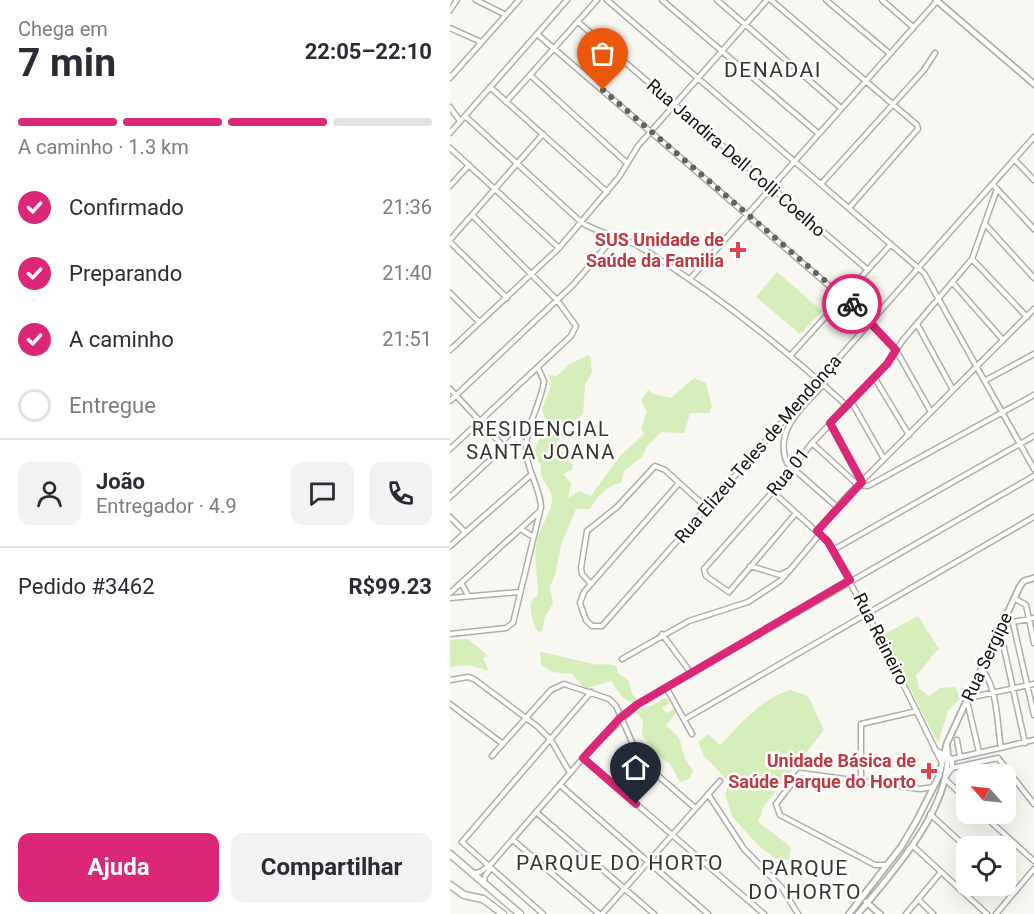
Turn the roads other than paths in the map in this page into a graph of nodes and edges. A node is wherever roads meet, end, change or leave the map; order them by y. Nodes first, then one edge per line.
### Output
1 (457, 0) edge
2 (476, 0) edge
3 (519, 0) edge
4 (567, 0) edge
5 (597, 0) edge
6 (607, 0) edge
7 (662, 0) edge
8 (717, 0) edge
9 (769, 0) edge
10 (826, 0) edge
11 (882, 0) edge
12 (937, 0) edge
13 (450, 10) edge
14 (506, 15) junction
15 (578, 22) junction
16 (746, 25) junction
17 (914, 27) junction
18 (450, 28) edge
19 (537, 34) junction
20 (481, 42) junction
21 (554, 48) junction
22 (722, 51) junction
23 (890, 53) junction
24 (935, 53) dead end
25 (530, 75) junction
26 (450, 78) edge
27 (698, 78) junction
28 (866, 81) junction
29 (1034, 84) edge
30 (490, 87) junction
31 (506, 102) junction
32 (893, 104) junction
33 (674, 105) junction
34 (450, 107) edge
35 (842, 108) junction
36 (465, 116) junction
37 (460, 121) junction
38 (651, 132) junction
39 (450, 133) edge
40 (543, 134) junction
41 (819, 135) junction
42 (1033, 141) edge
43 (450, 148) edge
44 (1014, 159) junction
45 (795, 161) junction
46 (627, 163) junction
47 (517, 164) junction
48 (469, 165) junction
49 (1034, 180) edge
50 (821, 184) junction
51 (992, 184) junction
52 (450, 186) edge
53 (496, 188) junction
54 (771, 188) junction
55 (997, 189) junction
56 (607, 192) junction
57 (849, 208) junction
58 (472, 215) junction
59 (748, 215) junction
60 (581, 222) junction
61 (985, 224) junction
62 (1034, 229) edge
63 (616, 236) junction
64 (450, 241) edge
65 (891, 244) junction
66 (559, 248) junction
67 (972, 259) junction
68 (918, 267) junction
69 (868, 270) junction
70 (532, 275) junction
71 (1034, 278) edge
72 (690, 279) junction
73 (953, 283) junction
74 (450, 293) edge
75 (843, 297) junction
76 (507, 298) junction
77 (939, 299) junction
78 (557, 300) junction
79 (1034, 309) edge
80 (1027, 316) junction
81 (870, 321) junction
82 (479, 322) junction
83 (917, 324) junction
84 (1003, 340) junction
85 (450, 342) edge
86 (452, 348) edge
87 (896, 350) junction
88 (1034, 354) edge
89 (790, 355) junction
90 (977, 367) junction
91 (538, 368) junction
92 (874, 377) junction
93 (818, 379) junction
94 (986, 380) junction
95 (824, 384) junction
96 (450, 389) edge
97 (953, 390) junction
98 (456, 395) junction
99 (1034, 395) edge
100 (450, 401) edge
101 (851, 401) junction
102 (847, 406) junction
103 (931, 412) junction
104 (1003, 412) junction
105 (480, 421) junction
106 (532, 421) junction
107 (830, 423) junction
108 (909, 435) junction
109 (1034, 436) edge
110 (511, 441) junction
111 (812, 442) junction
112 (1020, 443) junction
113 (526, 445) junction
114 (504, 447) junction
115 (450, 449) edge
116 (884, 459) junction
117 (790, 467) junction
118 (1034, 469) edge
119 (532, 474) junction
120 (1034, 476) edge
121 (679, 483) junction
122 (860, 483) junction
123 (773, 492) junction
124 (450, 496) edge
125 (837, 507) junction
126 (707, 508) junction
127 (541, 510) junction
128 (796, 513) junction
129 (450, 517) edge
130 (1034, 517) edge
131 (521, 529) junction
132 (465, 532) junction
133 (819, 532) junction
134 (532, 537) junction
135 (450, 546) edge
136 (833, 550) junction
137 (750, 566) junction
138 (790, 570) junction
139 (1034, 578) edge
140 (850, 580) junction
141 (461, 583) junction
142 (591, 584) junction
143 (517, 591) junction
144 (450, 593) edge
145 (469, 596) junction
146 (450, 598) edge
147 (1014, 598) junction
148 (867, 612) junction
149 (1032, 618) edge
150 (1013, 623) junction
151 (1002, 624) junction
152 (450, 634) edge
153 (662, 634) junction
154 (996, 638) junction
155 (1034, 643) edge
156 (622, 659) dead end
157 (981, 669) junction
158 (691, 673) junction
159 (450, 680) edge
160 (1034, 684) edge
161 (1027, 685) junction
162 (666, 687) junction
163 (1013, 688) junction
164 (591, 692) junction
165 (992, 693) junction
166 (968, 699) junction
167 (450, 704) edge
168 (917, 711) junction
169 (1034, 715) edge
170 (527, 718) junction
171 (620, 718) junction
172 (685, 719) junction
173 (692, 734) dead end
174 (551, 740) junction
175 (957, 740) dead end
176 (1034, 740) edge
177 (1025, 743) junction
178 (503, 744) junction
179 (1001, 748) junction
180 (934, 749) junction
181 (979, 752) junction
182 (492, 756) dead end
183 (948, 756) junction
184 (960, 757) junction
185 (583, 758) junction
186 (942, 763) junction
187 (952, 768) junction
188 (570, 773) junction
189 (946, 778) junction
190 (720, 781) dead end
191 (861, 781) junction
192 (560, 785) junction
193 (934, 786) junction
194 (956, 788) edge
195 (920, 789) junction
196 (708, 794) junction
197 (929, 798) junction
198 (1034, 804) edge
199 (694, 807) junction
200 (536, 812) junction
201 (930, 814) junction
202 (993, 824) edge
203 (671, 835) junction
204 (956, 838) edge
205 (513, 840) junction
206 (913, 846) junction
207 (450, 854) edge
208 (1034, 861) edge
209 (648, 862) junction
210 (875, 864) junction
211 (887, 865) junction
212 (488, 867) junction
213 (1034, 869) edge
214 (941, 872) junction
215 (473, 873) junction
216 (880, 875) junction
217 (484, 883) junction
218 (450, 885) edge
219 (625, 888) junction
220 (1016, 890) edge
221 (1011, 896) edge
222 (918, 899) junction
223 (865, 900) junction
224 (503, 914) edge
225 (520, 914) edge
226 (543, 914) edge
227 (601, 914) edge
228 (654, 914) edge
229 (708, 914) edge
230 (764, 914) edge
231 (798, 914) edge
232 (849, 914) edge
233 (858, 914) edge
234 (880, 914) edge
235 (906, 914) edge
236 (933, 914) edge
237 (987, 914) edge
238 (996, 914) edge

1 - 13 street
2 - 14 street
3 - 14 street
4 - 19 street
5 - 15 street
6 - 27 street
7 - 22 street
8 - 16 street
9 - 16 street
9 - 28 street
10 - 23 street
11 - 17 street
12 - 17 street
12 - 29 street
14 - 20 street
15 - 21 street
15 - 33 street, Rua Jandira Dell Colli Coelho
16 - 22 street
16 - 35 street
17 - 23 street
18 - 20 street
19 - 21 street
19 - 30 street
20 - 26 street
21 - 25 street
21 - 38 street
22 - 27 street
22 - 41 street
23 - 28 street
24 - 32 street
25 - 31 street
25 - 46 street
27 - 33 street
27 - 45 street
28 - 32 street
28 - 35 street
30 - 31 street
30 - 36 street
31 - 40 street
32 - 50 street
32 - 57 street
33 - 38 street
33 - 54 street, Rua Jandira Dell Colli Coelho
34 - 37 street
35 - 41 street
36 - 37 street
36 - 47 street
37 - 39 street
38 - 46 street
38 - 59 street
40 - 47 street
40 - 56 street
41 - 45 street
42 - 44 street, Rua Elizeu Teles de Mendonça
43 - 48 street
44 - 49 street
44 - 51 street, Rua Elizeu Teles de Mendonça
45 - 50 street
45 - 54 street
46 - 56 street
47 - 53 street
47 - 60 street
48 - 52 street
48 - 53 street
50 - 57 street
51 - 55 street
51 - 68 street, Rua Elizeu Teles de Mendonça
53 - 58 street
53 - 66 street
54 - 59 street
54 - 69 street, Rua Jandira Dell Colli Coelho
55 - 61 street, Rua 01
55 - 62 street
56 - 60 street
57 - 65 street
58 - 64 street
58 - 70 street
59 - 72 street
59 - 75 street
60 - 63 street
60 - 66 street
61 - 67 street, Rua 01
61 - 71 street
63 - 72 street
63 - 78 street
64 - 76 street
65 - 68 street
65 - 69 street
66 - 70 street
67 - 73 street, Rua 01
67 - 80 street
68 - 77 street
68 - 81 street, Rua Elizeu Teles de Mendonça
69 - 75 street
70 - 76 street
70 - 78 street
72 - 89 street
73 - 77 street, Rua 01
73 - 84 street
74 - 82 street
75 - 81 street
75 - 89 street
76 - 82 street
77 - 83 street, Rua 01
77 - 90 street
78 - 91 street
78 - 98 street
79 - 80 street
80 - 84 street
81 - 87 street
81 - 93 street, Rua Elizeu Teles de Mendonça
82 - 86 street
83 - 87 street, Rua 01
83 - 97 street
84 - 90 street
85 - 86 street
87 - 92 street, Rua 01
87 - 103 street
88 - 94 street
89 - 93 street
90 - 94 street
90 - 97 street
91 - 105 street
91 - 106 street
92 - 101 street, Rua 01
92 - 108 street
93 - 95 street
93 - 126 street, Rua Elizeu Teles de Mendonça
94 - 104 street
95 - 102 street
95 - 117 street
96 - 98 street
97 - 103 street
98 - 100 street
98 - 105 street
99 - 104 street
101 - 102 street, Rua 01
101 - 116 street
102 - 107 street, Rua 01
103 - 108 street
104 - 112 street
104 - 122 street
105 - 114 street
105 - 115 street
106 - 110 street
106 - 113 street
107 - 111 street, Rua 01
107 - 122 street
108 - 116 street
109 - 112 street
110 - 113 street
110 - 114 street
111 - 117 street, Rua 01
111 - 122 street
112 - 118 street
112 - 136 street
113 - 119 street
114 - 124 street
116 - 122 street
117 - 123 street, Rua 01
117 - 125 street
119 - 127 street
119 - 132 street
120 - 140 street
121 - 126 street
121 - 142 street
121 - 142 street
122 - 125 street
123 - 128 street, Rua Reineiro
123 - 137 street, Rua 01
125 - 133 street
126 - 142 street, Rua Elizeu Teles de Mendonça
127 - 131 street
127 - 134 street
128 - 133 street, Rua Reineiro
128 - 137 street
129 - 132 street
130 - 148 street
131 - 134 street
131 - 141 street
132 - 135 street
133 - 136 street, Rua Reineiro
133 - 138 street
134 - 143 street
136 - 140 street, Rua Reineiro
137 - 138 street
138 - 153 street
139 - 147 street, Rua Sergipe
140 - 148 street, Rua Reineiro
140 - 158 street
141 - 144 street
141 - 145 street
143 - 145 street
143 - 152 street
145 - 146 street
147 - 149 street
147 - 151 street, Rua Sergipe
148 - 168 street, Rua Reineiro
148 - 172 street
149 - 150 street
149 - 155 street
150 - 151 street
150 - 161 street
151 - 154 street, Rua Sergipe
153 - 156 street
153 - 158 street
154 - 157 street, Rua Sergipe
154 - 163 street
157 - 165 street
157 - 166 street, Rua Sergipe
158 - 162 street
159 - 170 street
160 - 161 street
161 - 163 street
161 - 169 street
162 - 171 street
162 - 172 street
163 - 165 street
163 - 177 street
164 - 170 street
164 - 171 street
164 - 174 street
165 - 166 street
165 - 179 street
166 - 181 street
166 - 183 street, Rua Sergipe
167 - 178 street
168 - 180 street, Rua Reineiro
168 - 191 street
170 - 174 street
170 - 178 street
171 - 185 street
171 - 199 street
172 - 173 street
174 - 188 street
174 - 212 street
175 - 184 street
176 - 177 street
177 - 179 street
178 - 182 street
179 - 181 street
180 - 183 street
180 - 186 street, Rua Reineiro
181 - 184 street
183 - 184 street
183 - 186 street
183 - 187 street
183 - 189 street
185 - 188 street
185 - 203 street
186 - 193 street
187 - 189 street
187 - 198 street
188 - 192 street
189 - 194 street
189 - 201 street
190 - 196 street
191 - 195 street
191 - 210 street
192 - 200 street
192 - 209 street
193 - 195 street
193 - 197 street
195 - 197 street
196 - 199 street
196 - 231 street
197 - 211 street
199 - 203 street
200 - 205 street
200 - 219 street
201 - 204 street
201 - 206 street
202 - 208 street
203 - 209 street
203 - 230 street
205 - 212 street
205 - 227 street
206 - 214 street
206 - 223 street
207 - 215 main road
209 - 219 street
209 - 229 street
210 - 211 street
210 - 216 street
211 - 216 street
212 - 215 street
212 - 217 street
212 - 226 street
213 - 220 street
214 - 222 street
214 - 237 street
215 - 217 main road
216 - 223 street
217 - 225 main road
218 - 224 main road
219 - 227 street
219 - 228 street
221 - 238 street
222 - 235 street
222 - 236 street
223 - 232 street
223 - 233 street
223 - 234 street

